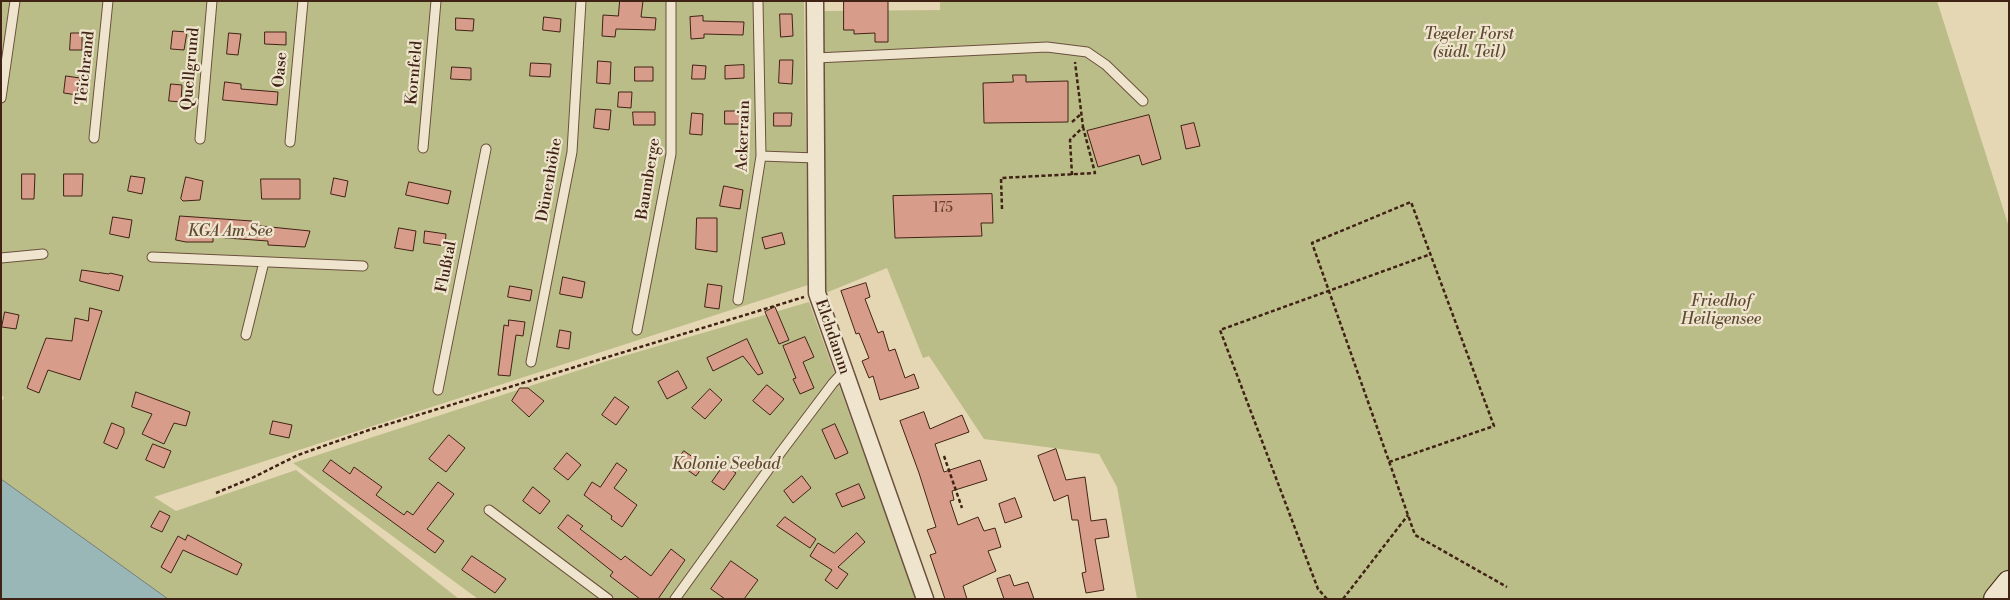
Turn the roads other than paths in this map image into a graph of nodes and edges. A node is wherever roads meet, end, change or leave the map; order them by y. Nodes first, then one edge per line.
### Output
1 (15, 1) edge
2 (108, 1) edge
3 (212, 1) edge
4 (303, 1) edge
5 (436, 1) edge
6 (581, 1) edge
7 (671, 1) edge
8 (758, 1) edge
9 (815, 1) edge
10 (816, 58) junction
11 (1, 98) edge
12 (1144, 101) dead end
13 (94, 138) dead end
14 (200, 139) dead end
15 (290, 142) dead end
16 (423, 148) dead end
17 (486, 149) dead end
18 (761, 156) junction
19 (816, 158) junction
20 (43, 254) dead end
21 (152, 256) dead end
22 (1, 258) edge
23 (264, 262) junction
24 (363, 266) dead end
25 (738, 300) dead end
26 (637, 330) dead end
27 (246, 336) dead end
28 (531, 362) dead end
29 (844, 371) junction
30 (438, 390) dead end
31 (489, 510) dead end
32 (2009, 583) edge
33 (608, 599) edge
34 (675, 599) edge
35 (925, 599) edge
36 (1996, 599) edge

1 - 11 lane
2 - 13 lane, Teichrand
3 - 14 lane, Quellgrund
4 - 15 lane, Oase
5 - 16 lane, Kornfeld
6 - 28 lane, Dünenhöhe
7 - 26 lane, Baumberge
8 - 18 lane, Ackerrain
9 - 10 street, Elchdamm
10 - 12 lane
10 - 19 street, Elchdamm
17 - 30 lane, Flußtal
18 - 19 lane
18 - 25 lane, Ackerrain
19 - 29 street, Elchdamm
20 - 22 lane
21 - 23 lane
23 - 24 lane
23 - 27 lane
29 - 34 lane
29 - 35 street, Elchdamm
31 - 33 lane
32 - 36 main road

